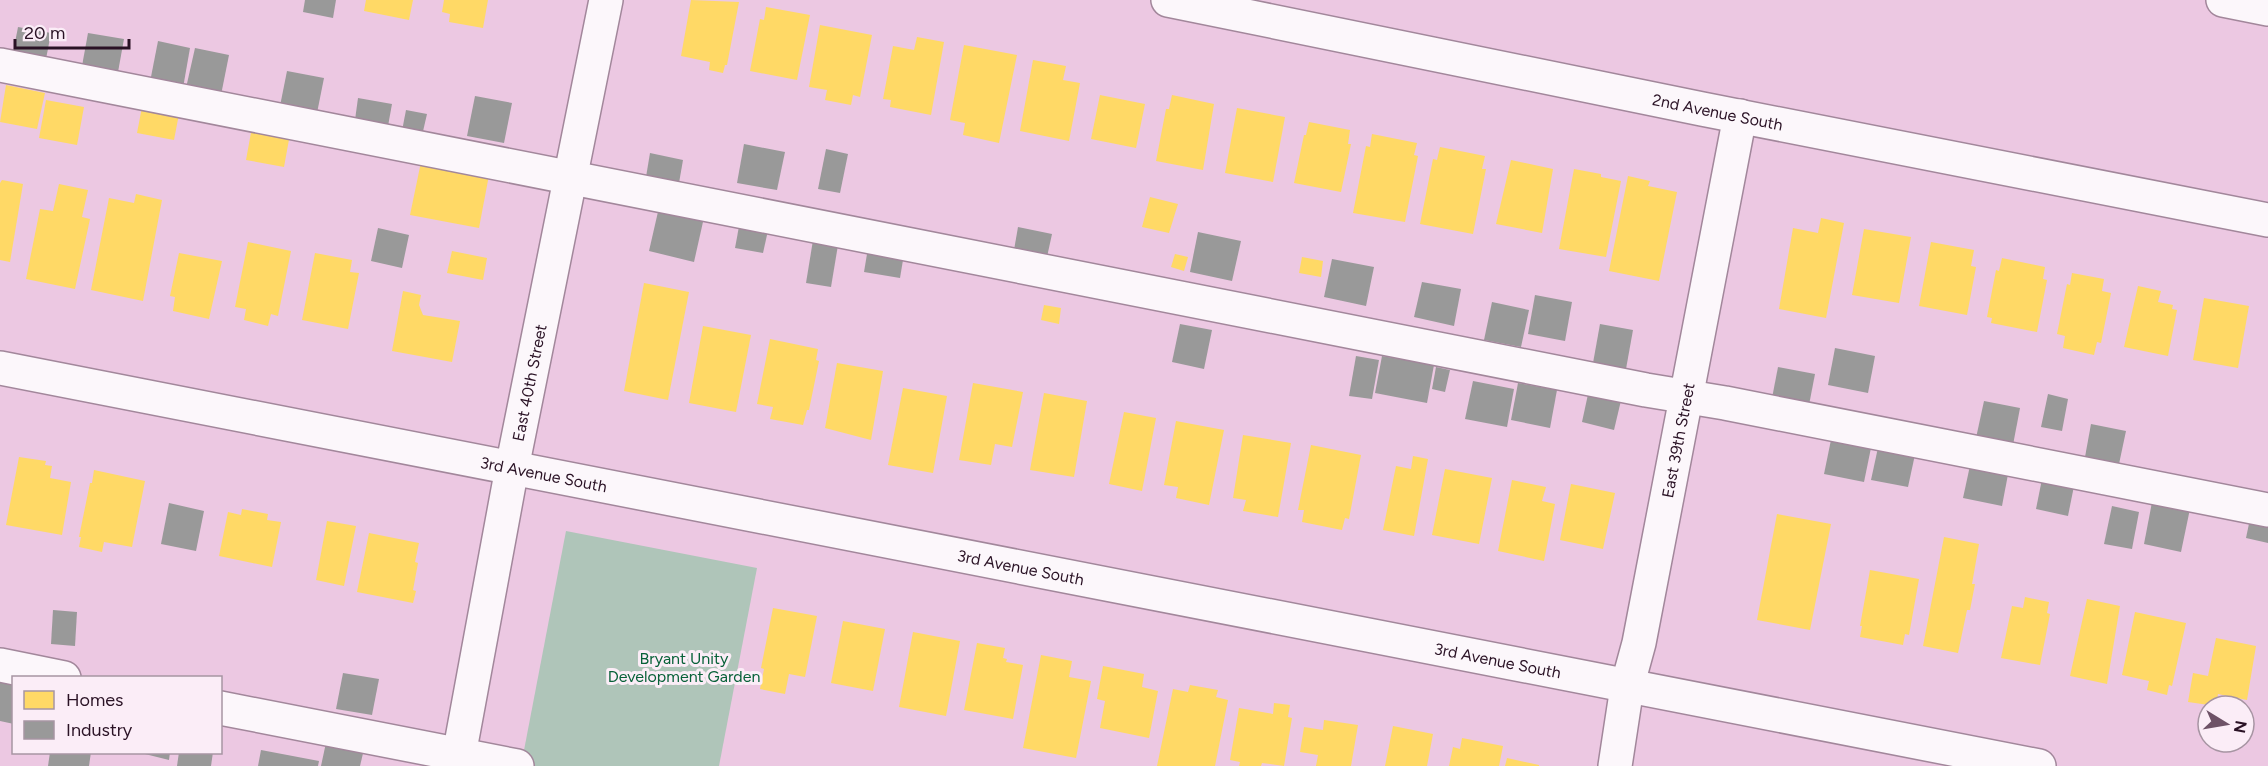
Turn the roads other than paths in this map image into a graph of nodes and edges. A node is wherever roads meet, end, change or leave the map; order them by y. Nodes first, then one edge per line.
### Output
1 (606, 0) edge
2 (1168, 0) edge
3 (2223, 0) edge
4 (2268, 9) edge
5 (0, 65) edge
6 (1740, 116) junction
7 (571, 178) junction
8 (2268, 220) edge
9 (0, 368) edge
10 (1685, 397) junction
11 (512, 468) junction
12 (2268, 510) edge
13 (0, 665) edge
14 (54, 676) edge
15 (1627, 687) junction
16 (222, 708) edge
17 (458, 760) edge
18 (517, 766) edge
19 (1615, 766) edge
20 (2039, 766) edge

1 - 7 main road, East 40th Street
2 - 6 main road, 2nd Avenue South
3 - 4 main road
5 - 7 main road
6 - 8 main road, 2nd Avenue South
6 - 10 main road, East 39th Street
7 - 10 main road
7 - 11 main road, East 40th Street
9 - 11 main road, 3rd Avenue South
10 - 12 main road
10 - 15 main road, East 39th Street
11 - 15 main road, 3rd Avenue South
11 - 17 main road, East 40th Street
13 - 14 main road
15 - 19 main road, East 39th Street
15 - 20 main road, 3rd Avenue South
16 - 17 main road
17 - 18 main road

